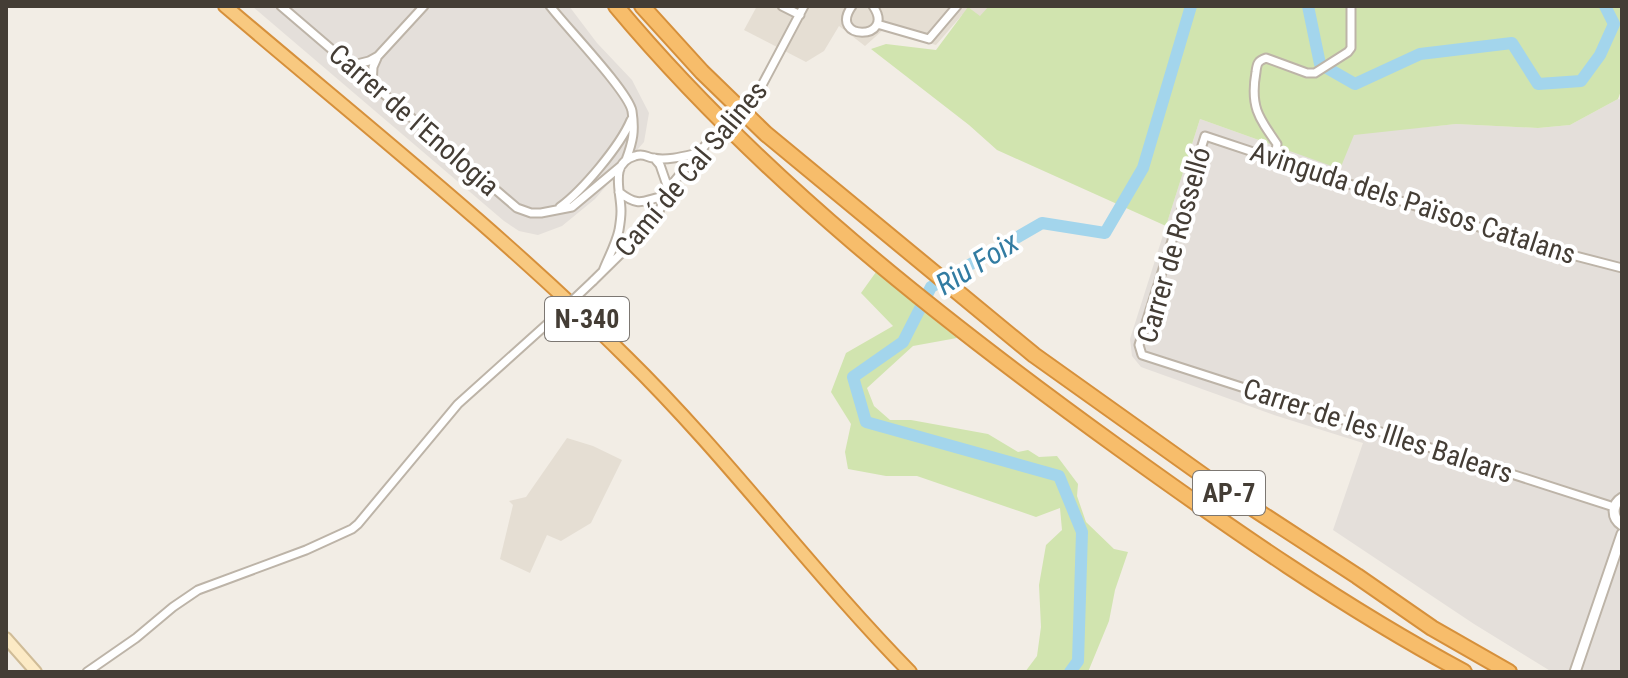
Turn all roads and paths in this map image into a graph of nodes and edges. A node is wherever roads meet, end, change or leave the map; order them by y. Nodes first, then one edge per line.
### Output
1 (225, 6) edge
2 (281, 6) edge
3 (424, 6) edge
4 (550, 6) edge
5 (616, 6) edge
6 (642, 6) edge
7 (782, 6) edge
8 (804, 6) edge
9 (852, 6) edge
10 (873, 6) edge
11 (957, 6) edge
12 (1351, 6) edge
13 (800, 15) junction
14 (877, 24) junction
15 (378, 56) junction
16 (349, 66) junction
17 (372, 86) junction
18 (631, 120) junction
19 (1205, 136) joint
20 (698, 153) junction
21 (654, 158) junction
22 (1275, 159) junction
23 (623, 163) junction
24 (619, 192) junction
25 (668, 193) junction
26 (555, 209) junction
27 (1622, 268) edge
28 (603, 271) junction
29 (1142, 355) joint
30 (1622, 498) edge
31 (1614, 507) junction
32 (1622, 525) edge
33 (1622, 534) edge
34 (6, 638) edge
35 (36, 672) edge
36 (87, 672) edge
37 (910, 672) edge
38 (1464, 672) edge
39 (1509, 672) edge
40 (1575, 672) edge

1 - 37 highway, N-340
2 - 16 street, Carrer de l'Enologia
3 - 15 street
4 - 18 street
5 - 38 highway, AP-7
6 - 39 highway, AP-7
7 - 13 street
8 - 13 street, Camí de Cal Salines
9 - 14 street
10 - 14 street
11 - 14 street
12 - 22 street
13 - 20 street, Camí de Cal Salines, bridge
15 - 16 street
15 - 17 street
16 - 17 street, Carrer de l'Enologia
17 - 26 street, Carrer de l'Enologia
18 - 23 street
18 - 26 street
19 - 22 street, Avinguda dels Països Catalans
19 - 29 street, Carrer de Rosselló
20 - 21 street
20 - 25 street, Camí de Cal Salines
21 - 23 street
21 - 25 street
22 - 27 street, Avinguda dels Països Catalans
23 - 24 street
23 - 26 street
24 - 25 street
24 - 28 street
25 - 28 street, Camí de Cal Salines
28 - 36 street, Camí de Cal Salines, bridge
29 - 31 street, Carrer de les Illes Balears
30 - 31 street
31 - 32 street
33 - 40 street
34 - 35 main road

